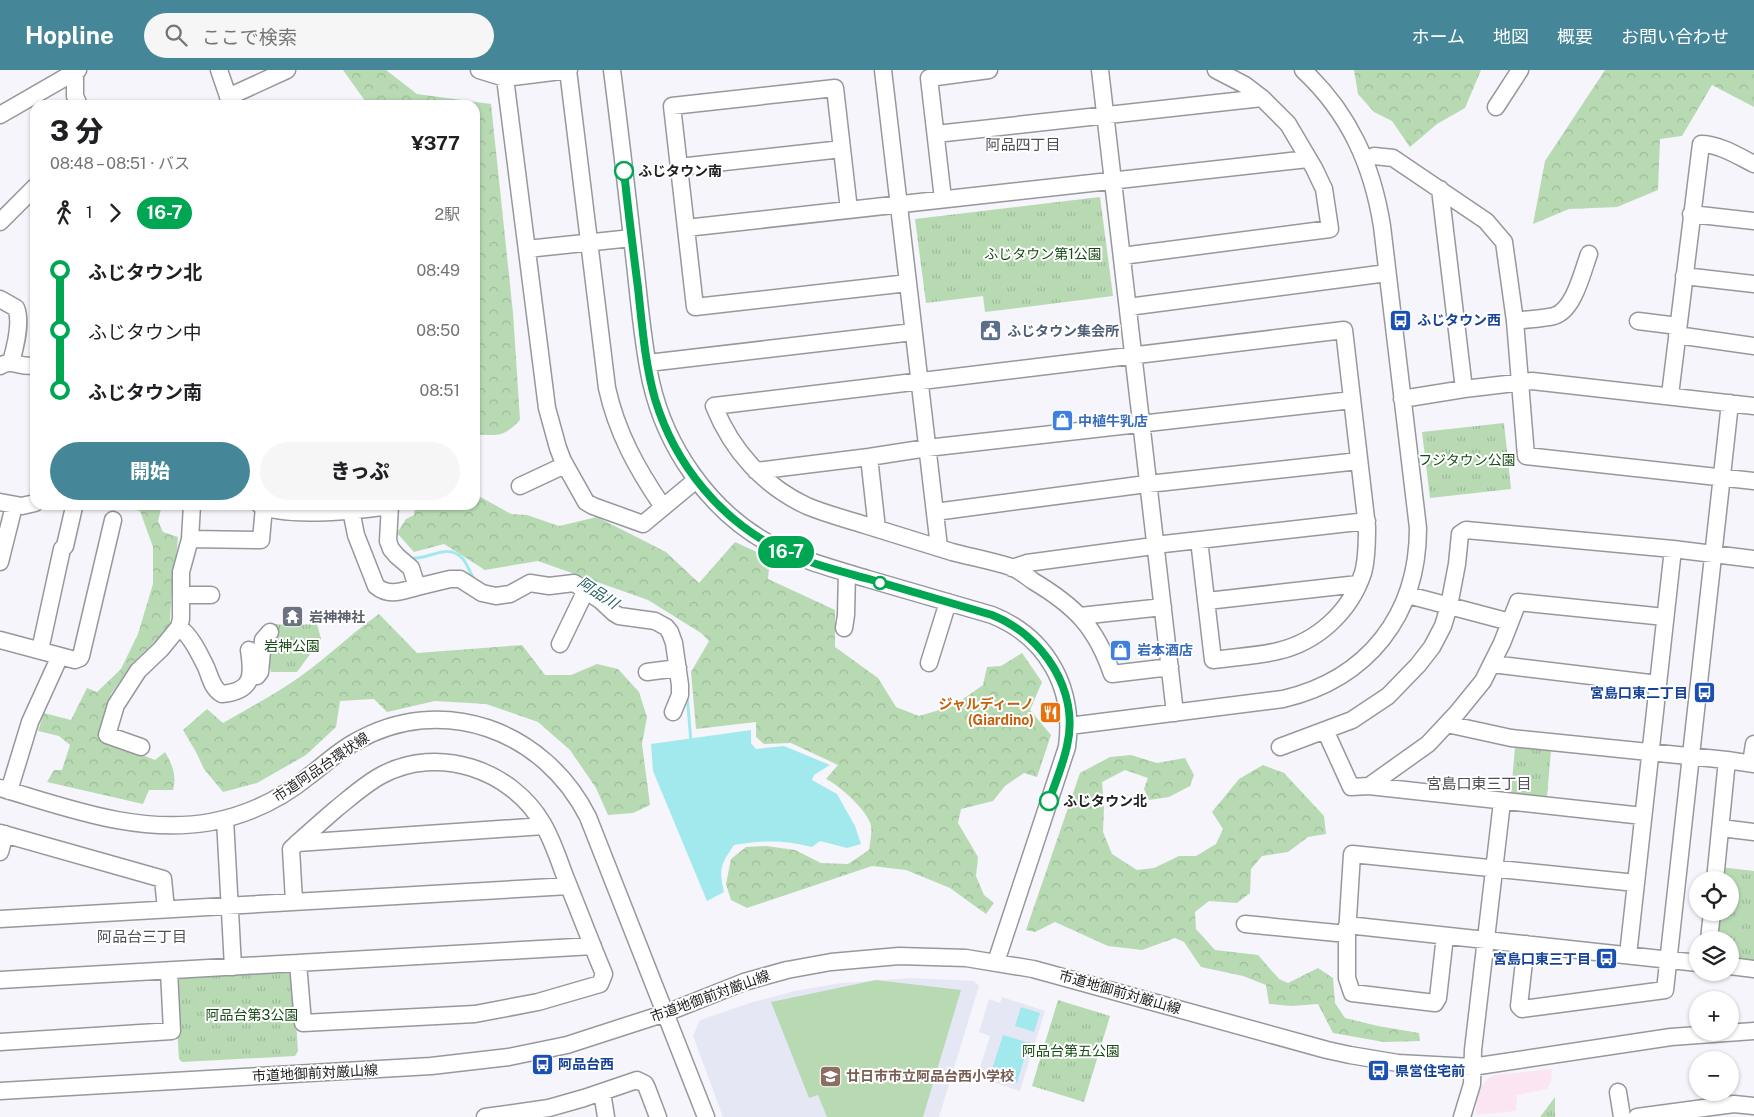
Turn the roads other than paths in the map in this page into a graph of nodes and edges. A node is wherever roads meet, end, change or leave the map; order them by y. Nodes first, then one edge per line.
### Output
1 (219, 70) edge
2 (287, 70) edge
3 (479, 70) edge
4 (569, 70) edge
5 (612, 70) edge
6 (883, 70) edge
7 (988, 70) edge
8 (1100, 70) edge
9 (1216, 70) edge
10 (1303, 70) edge
11 (1520, 70) edge
12 (76, 71) edge
13 (505, 78) junction
14 (232, 98) edge
15 (1262, 98) junction
16 (77, 100) edge
17 (1496, 107) dead end
18 (0, 115) edge
19 (1106, 115) junction
20 (936, 134) junction
21 (842, 149) junction
22 (1308, 159) junction
23 (1365, 160) junction
24 (1754, 164) edge
25 (678, 167) junction
26 (1113, 180) junction
27 (1440, 190) junction
28 (30, 193) edge
29 (943, 199) junction
30 (898, 204) junction
31 (849, 210) junction
32 (1691, 214) junction
33 (1754, 221) edge
34 (0, 222) edge
35 (686, 228) junction
36 (632, 238) junction
37 (588, 242) junction
38 (527, 249) junction
39 (1589, 254) dead end
40 (1122, 256) junction
41 (1387, 273) junction
42 (1684, 276) junction
43 (908, 283) junction
44 (1754, 284) edge
45 (0, 299) edge
46 (1128, 307) junction
47 (1515, 321) junction
48 (1638, 321) dead end
49 (1677, 330) junction
50 (913, 332) junction
51 (1754, 346) edge
52 (1134, 355) junction
53 (648, 363) junction
54 (21, 366) edge
55 (919, 380) junction
56 (1520, 382) junction
57 (1464, 389) junction
58 (1670, 395) junction
59 (1402, 399) junction
60 (1352, 400) junction
61 (1730, 403) junction
62 (1754, 406) edge
63 (1141, 424) junction
64 (927, 448) junction
65 (869, 457) junction
66 (1359, 461) junction
67 (565, 465) junction
68 (756, 471) junction
69 (1722, 478) junction
70 (696, 480) junction
71 (1754, 481) edge
72 (1148, 484) junction
73 (520, 486) dead end
74 (30, 503) edge
75 (7, 504) edge
76 (663, 507) junction
77 (73, 510) edge
78 (192, 510) edge
79 (262, 510) edge
80 (273, 510) edge
81 (327, 510) edge
82 (347, 510) edge
83 (390, 510) edge
84 (935, 512) junction
85 (113, 520) dead end
86 (1367, 521) junction
87 (877, 529) junction
88 (190, 539) junction
89 (1200, 540) junction
90 (1155, 545) junction
91 (939, 547) junction
92 (1673, 549) junction
93 (1713, 554) junction
94 (1754, 559) edge
95 (0, 562) edge
96 (1012, 568) junction
97 (847, 573) junction
98 (1358, 584) junction
99 (417, 587) junction
100 (585, 592) junction
101 (181, 595) junction
102 (211, 595) dead end
103 (1408, 595) junction
104 (1206, 601) junction
105 (948, 602) junction
106 (1449, 606) junction
107 (1163, 607) junction
108 (1080, 616) junction
109 (1665, 617) junction
110 (1510, 622) junction
111 (179, 626) junction
112 (844, 628) dead end
113 (270, 632) dead end
114 (0, 640) edge
115 (559, 644) dead end
116 (40, 650) junction
117 (249, 650) dead end
118 (60, 656) junction
119 (930, 663) dead end
120 (1492, 664) junction
121 (1170, 667) junction
122 (678, 668) junction
123 (647, 672) dead end
124 (250, 678) junction
125 (1658, 684) junction
126 (674, 712) dead end
127 (1175, 713) junction
128 (1447, 724) junction
129 (1069, 726) junction
130 (1325, 730) junction
131 (1754, 744) edge
132 (141, 746) dead end
133 (1280, 747) dead end
134 (1650, 752) junction
135 (1691, 756) junction
136 (1727, 760) junction
137 (1753, 764) edge
138 (1369, 786) junction
139 (5, 789) edge
140 (1502, 802) junction
141 (1643, 816) junction
142 (225, 818) junction
143 (544, 826) junction
144 (1721, 828) junction
145 (1754, 832) edge
146 (3, 834) edge
147 (297, 843) junction
148 (0, 852) edge
149 (1495, 868) junction
150 (1716, 871) edge
151 (1636, 883) junction
152 (569, 886) junction
153 (294, 901) junction
154 (230, 906) junction
155 (166, 909) junction
156 (0, 919) edge
157 (1246, 924) dead end
158 (1347, 930) junction
159 (1445, 936) junction
160 (1486, 940) junction
161 (1526, 944) junction
162 (593, 946) junction
163 (1628, 955) junction
164 (1668, 960) junction
165 (996, 962) junction
166 (1689, 962) edge
167 (298, 963) junction
168 (233, 967) junction
169 (1739, 967) edge
170 (1754, 969) edge
171 (168, 971) junction
172 (0, 980) edge
173 (666, 1013) junction
174 (1754, 1032) edge
175 (0, 1042) edge
176 (1472, 1067) junction
177 (0, 1091) edge
178 (602, 1092) junction
179 (1618, 1092) dead end
180 (1754, 1106) edge
181 (1733, 1111) edge
182 (485, 1117) edge
183 (606, 1117) edge
184 (658, 1117) edge
185 (706, 1117) edge
186 (1462, 1117) edge
187 (1622, 1117) edge
188 (1637, 1117) edge

1 - 14 street
2 - 14 street
3 - 13 street
4 - 13 street
4 - 37 street
5 - 36 street
6 - 30 street
7 - 20 street
8 - 19 street
9 - 15 street
10 - 23 street
11 - 17 street
12 - 16 street
12 - 18 street
13 - 38 street
15 - 19 street
15 - 22 street
19 - 20 street
19 - 26 street
20 - 29 street
21 - 25 street
21 - 25 street
21 - 31 street
22 - 26 street
22 - 40 street
23 - 27 street
23 - 41 street
24 - 32 street
25 - 35 street
26 - 29 street
26 - 40 street
27 - 47 street
27 - 57 street
28 - 34 street
29 - 30 street
30 - 31 street
30 - 43 street
31 - 35 street
32 - 33 street
32 - 42 street
35 - 43 street
36 - 37 street
36 - 53 street
37 - 38 street
37 - 76 street
38 - 67 street
39 - 47 street
40 - 46 street
41 - 46 street
41 - 59 street
42 - 44 street
42 - 49 street
43 - 50 street
45 - 54 street
46 - 52 street
47 - 56 street
48 - 49 street
49 - 51 street
49 - 58 street
50 - 53 street
50 - 55 street
52 - 55 street
52 - 60 street
52 - 63 street
53 - 70 street
55 - 64 street
55 - 68 street
56 - 57 street
56 - 58 street
56 - 69 street
57 - 59 street
58 - 61 street
59 - 103 street
60 - 63 street
60 - 66 street
61 - 62 street
61 - 69 street
63 - 64 street
63 - 72 street
64 - 65 street
64 - 84 street
65 - 68 street
65 - 87 street
66 - 72 street
66 - 86 street
67 - 73 street
67 - 76 street
68 - 87 street
69 - 71 street
69 - 93 street
70 - 76 street
70 - 97 street
72 - 84 street
72 - 90 street
74 - 75 street
75 - 95 street
77 - 116 street
78 - 88 street
79 - 88 street
80 - 81 street
82 - 99 street
83 - 99 street
84 - 91 street
85 - 118 street
86 - 89 street
86 - 98 street
87 - 91 street
88 - 101 street
89 - 90 street
89 - 104 street
90 - 96 street
90 - 107 street
91 - 96 street
92 - 93 street
92 - 106 street
92 - 109 street
93 - 94 street
93 - 135 street
96 - 108 street
97 - 105 street
97 - 112 street
98 - 104 street
98 - 104 street
99 - 100 street
100 - 115 street
100 - 122 street
101 - 102 street
101 - 111 street
103 - 106 street
103 - 127 street
105 - 119 street
105 - 129 street
106 - 110 street
106 - 130 street
107 - 108 street
107 - 121 street
108 - 121 street
109 - 110 street
109 - 125 street
110 - 120 street
111 - 124 street
111 - 132 street
113 - 124 street
114 - 116 street
116 - 118 street
117 - 124 street
118 - 139 street
120 - 125 street
120 - 128 street
121 - 127 street
122 - 123 street
122 - 126 street
125 - 134 street
127 - 129 street
128 - 134 street
128 - 138 street
129 - 165 street
130 - 133 street
130 - 138 street
131 - 137 street
134 - 135 street
134 - 141 street
135 - 136 street
135 - 164 street
136 - 137 street
136 - 144 street
138 - 140 street
139 - 142 street, 市道阿品台環状線
140 - 141 street
140 - 149 street
141 - 151 street
142 - 154 street
142 - 173 street, 市道阿品台環状線
143 - 147 street
143 - 147 street
143 - 152 street
144 - 145 street
144 - 150 street
146 - 148 street
146 - 155 street
147 - 153 street
149 - 151 street
149 - 158 street
149 - 160 street
151 - 163 street
152 - 153 street
152 - 162 street
153 - 154 street
154 - 155 street
154 - 168 street
155 - 156 street
157 - 158 street
158 - 159 street
158 - 159 street
159 - 160 street
160 - 161 street
160 - 176 street
161 - 163 street
161 - 164 street
162 - 167 street
162 - 167 street
163 - 164 street
164 - 166 street
165 - 173 street, 市道地御前対厳山線
165 - 176 street, 市道地御前対厳山線
167 - 168 street
168 - 171 street
169 - 170 street
171 - 172 street
171 - 175 street
173 - 177 street, 市道地御前対厳山線
173 - 185 street, 市道阿品台環状線
174 - 176 street, 市道地御前対厳山線
176 - 186 street
178 - 182 street
178 - 183 street
178 - 184 street
179 - 187 street
180 - 181 street
181 - 188 street

